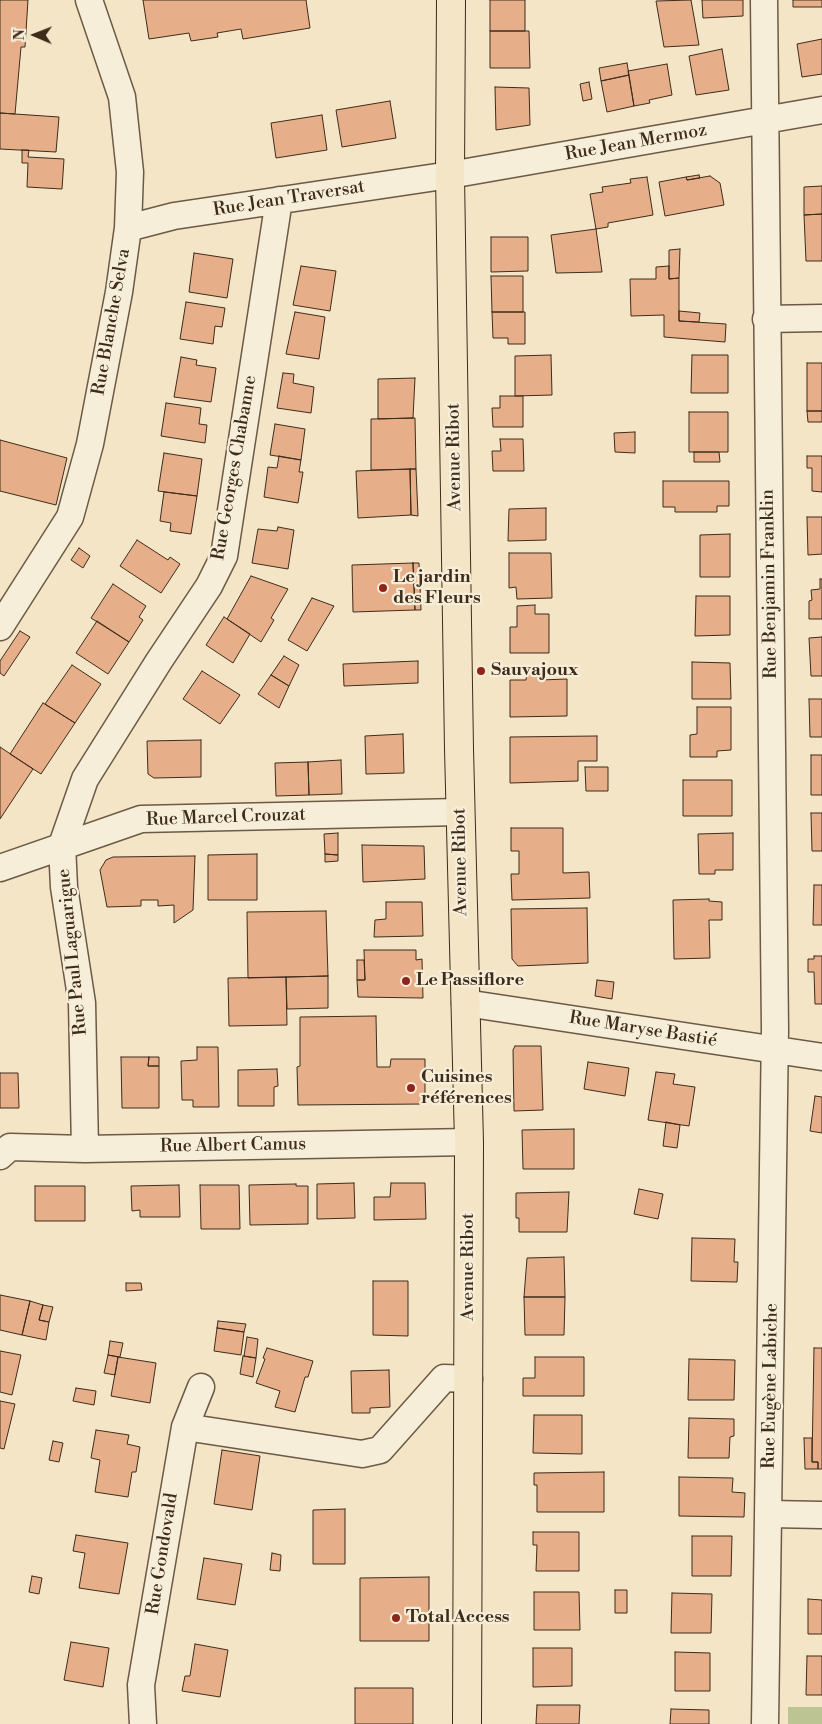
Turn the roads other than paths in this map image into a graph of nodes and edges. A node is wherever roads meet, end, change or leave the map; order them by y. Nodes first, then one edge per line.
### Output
1 (89, 0) edge
2 (451, 0) edge
3 (764, 0) edge
4 (822, 110) edge
5 (765, 120) junction
6 (450, 175) junction
7 (279, 200) junction
8 (128, 228) junction
9 (822, 318) edge
10 (766, 319) junction
11 (0, 627) edge
12 (460, 812) junction
13 (62, 845) junction
14 (0, 868) edge
15 (465, 1003) junction
16 (775, 1048) junction
17 (822, 1057) edge
18 (469, 1142) junction
19 (85, 1149) junction
20 (0, 1156) edge
21 (469, 1379) junction
22 (201, 1386) dead end
23 (184, 1427) junction
24 (770, 1514) junction
25 (822, 1515) edge
26 (142, 1724) edge
27 (467, 1724) edge
28 (765, 1724) edge

1 - 8 street, Rue Blanche Selva
2 - 6 main road, Avenue Ribot
3 - 5 street, Rue Benjamin Franklin
4 - 5 street, Rue Jean Mermoz
5 - 6 street, Rue Jean Mermoz
5 - 10 street, Rue Benjamin Franklin
6 - 7 street, Rue Jean Traversat
6 - 12 main road, Avenue Ribot
7 - 8 street, Rue Jean Traversat
7 - 13 street, Rue Georges Chabanne
8 - 11 street, Rue Blanche Selva
9 - 10 street
10 - 16 street, Rue Benjamin Franklin
12 - 13 street, Rue Marcel Crouzat
12 - 15 main road, Avenue Ribot
13 - 14 street, Rue Marcel Crouzat
13 - 19 street, Rue Paul Laguarigue
15 - 16 street, Rue Maryse Bastié
15 - 18 main road, Avenue Ribot
16 - 17 street, Rue Maryse Bastié
16 - 24 street, Rue Eugène Labiche
18 - 19 street, Rue Albert Camus
18 - 21 main road, Avenue Ribot
19 - 20 street, Rue Albert Camus
21 - 23 street
21 - 27 main road, Avenue Ribot
22 - 23 street, Rue Gondovald
23 - 26 street, Rue Gondovald
24 - 25 street
24 - 28 street, Rue Eugène Labiche

